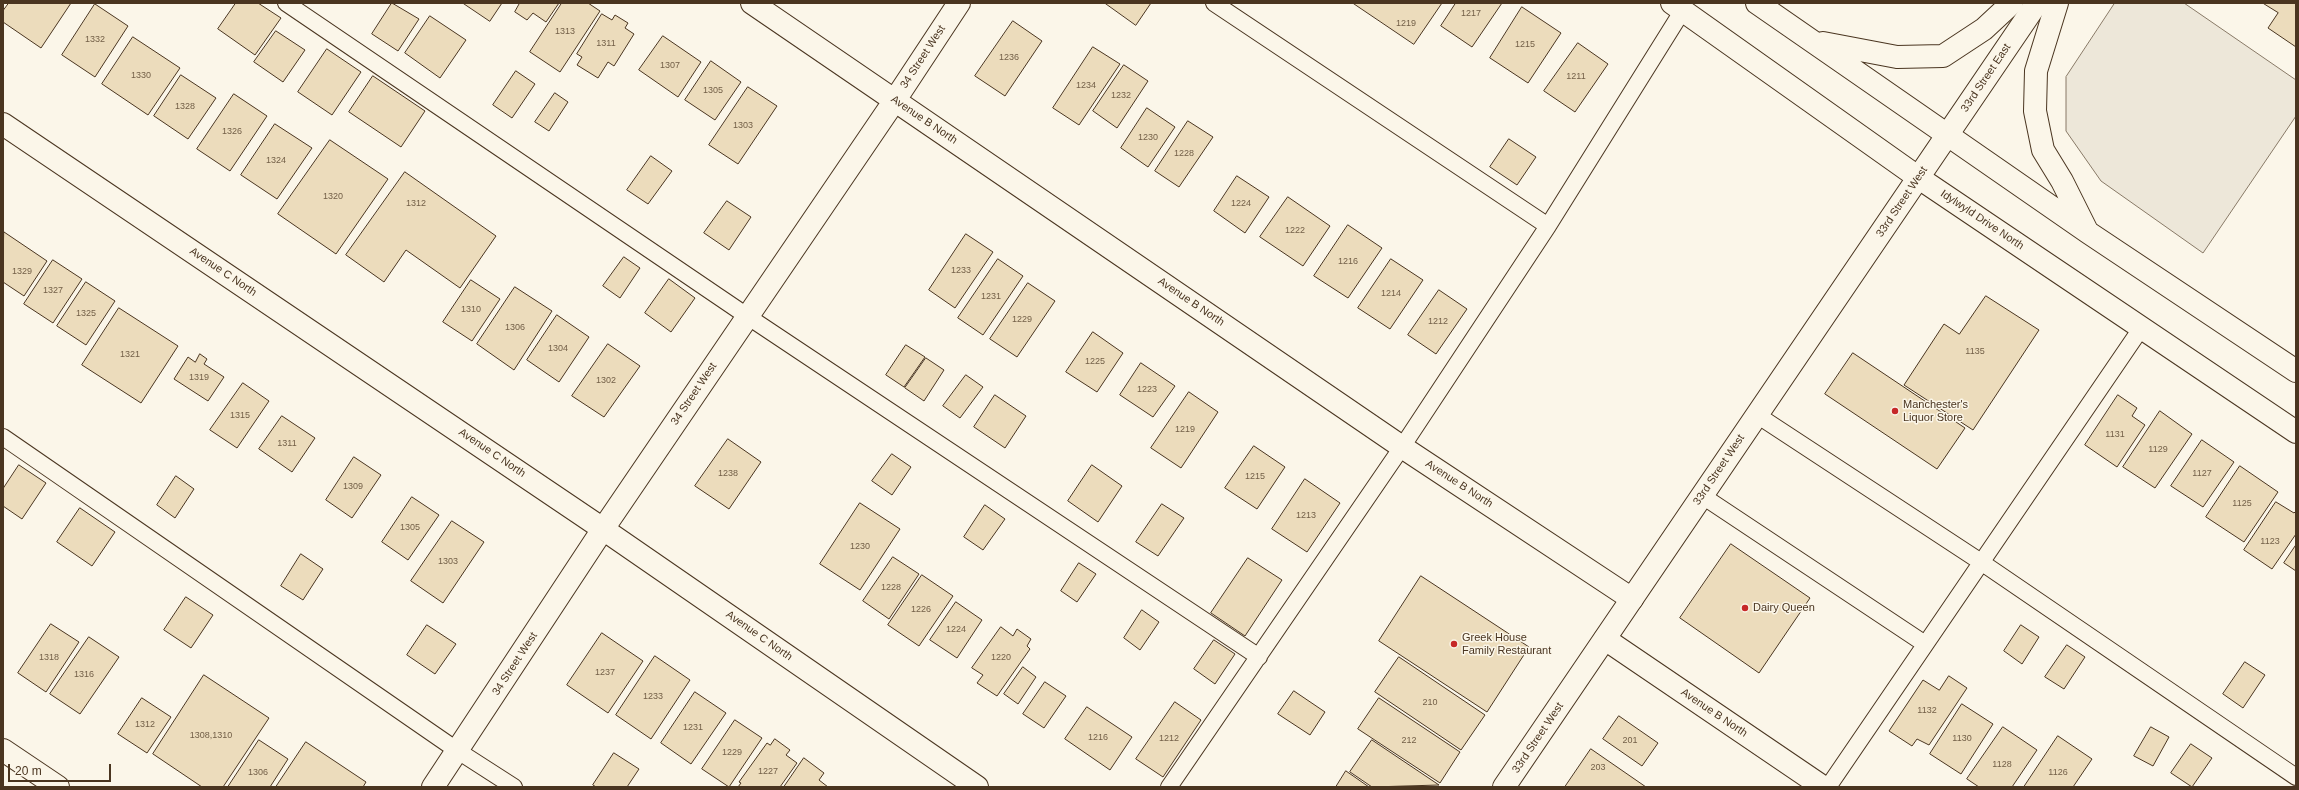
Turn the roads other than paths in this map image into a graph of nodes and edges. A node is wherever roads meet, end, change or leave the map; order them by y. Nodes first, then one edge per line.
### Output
1 (286, 3) edge
2 (752, 3) edge
3 (959, 3) edge
4 (1214, 3) edge
5 (1757, 3) edge
6 (2012, 3) edge
7 (2036, 3) edge
8 (2057, 3) edge
9 (1677, 7) edge
10 (1815, 42) junction
11 (895, 100) junction
12 (3, 124) edge
13 (1948, 135) junction
14 (1935, 153) joint
15 (1919, 178) junction
16 (1548, 226) junction
17 (2088, 234) junction
18 (747, 316) junction
19 (2142, 327) junction
20 (2296, 371) edge
21 (1757, 415) junction
22 (2296, 432) edge
23 (3, 437) edge
24 (1402, 447) junction
25 (1701, 495) junction
26 (603, 529) junction
27 (1981, 562) junction
28 (1632, 599) junction
29 (1605, 640) junction
30 (1925, 644) junction
31 (1259, 657) junction
32 (3, 750) edge
33 (458, 751) junction
34 (2296, 777) edge
35 (58, 787) edge
36 (433, 787) edge
37 (514, 787) edge
38 (977, 787) edge
39 (1169, 787) edge
40 (1504, 787) edge
41 (1823, 787) edge
42 (1828, 787) edge

1 - 18 lane
2 - 11 street, Avenue B North
3 - 11 street, 34 Street West
4 - 16 lane
5 - 10 street
6 - 10 street
7 - 13 street, 33rd Street East
8 - 17 street
9 - 15 street, Idylwyld Drive North
9 - 16 lane
10 - 13 street
11 - 18 street, 34 Street West
11 - 24 street, Avenue B North
12 - 26 street, Avenue C North
13 - 14 street, 33rd Street East
13 - 17 street
14 - 15 street, 33rd Street West
15 - 19 street, Idylwyld Drive North
15 - 21 street, 33rd Street West
16 - 24 lane
17 - 20 street
18 - 26 street, 34 Street West
18 - 31 lane
19 - 22 street, Idylwyld Drive North
19 - 27 lane
21 - 25 street, 33rd Street West
21 - 27 lane
23 - 33 lane
24 - 28 street, Avenue B North
24 - 31 lane
25 - 28 street, 33rd Street West
25 - 30 lane
26 - 33 street, 34 Street West
26 - 38 street, Avenue C North
27 - 30 lane
27 - 34 lane
28 - 29 street, 33rd Street West
29 - 40 street, 33rd Street West
29 - 41 street, Avenue B North
30 - 42 lane
31 - 39 lane
32 - 35 street
33 - 36 street, 34 Street West
33 - 37 lane

